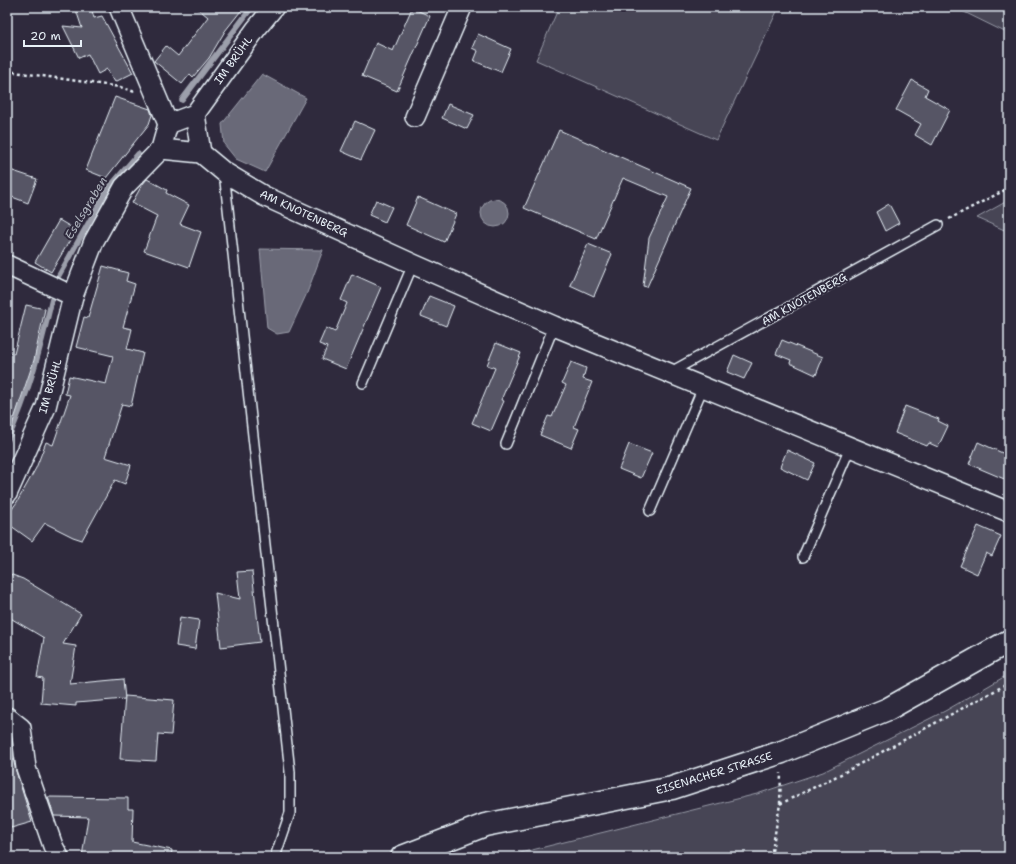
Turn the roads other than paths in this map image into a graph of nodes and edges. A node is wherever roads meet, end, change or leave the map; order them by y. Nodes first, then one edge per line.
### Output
1 (119, 7) edge
2 (274, 7) edge
3 (462, 7) edge
4 (195, 114) junction
5 (415, 118) dead end
6 (168, 124) junction
7 (160, 149) junction
8 (201, 153) junction
9 (224, 172) junction
10 (938, 225) road end
11 (413, 264) junction
12 (7, 265) edge
13 (73, 296) junction
14 (554, 326) junction
15 (669, 373) junction
16 (363, 383) dead end
17 (704, 385) junction
18 (506, 444) dead end
19 (850, 448) junction
20 (7, 494) edge
21 (650, 511) dead end
22 (1009, 512) edge
23 (803, 557) dead end
24 (1009, 640) edge
25 (7, 717) edge
26 (54, 854) edge
27 (275, 857) edge
28 (402, 857) edge

1 - 6 street
2 - 4 street, IM BRÜHL
3 - 5 street
4 - 6 street
4 - 8 street
6 - 7 street, IM BRÜHL
7 - 8 street
7 - 13 street, IM BRÜHL
8 - 9 street, AM KNOTENBERG
9 - 11 street, AM KNOTENBERG
9 - 27 lane
10 - 15 lane, AM KNOTENBERG
11 - 14 street, AM KNOTENBERG
11 - 16 lane
12 - 13 street
13 - 20 street, IM BRÜHL
14 - 15 street, AM KNOTENBERG
14 - 18 lane
15 - 17 street, AM KNOTENBERG
17 - 19 street, AM KNOTENBERG
17 - 21 lane
19 - 22 street, AM KNOTENBERG
19 - 23 lane
24 - 28 main road, EISENACHER STRASSE
25 - 26 street

